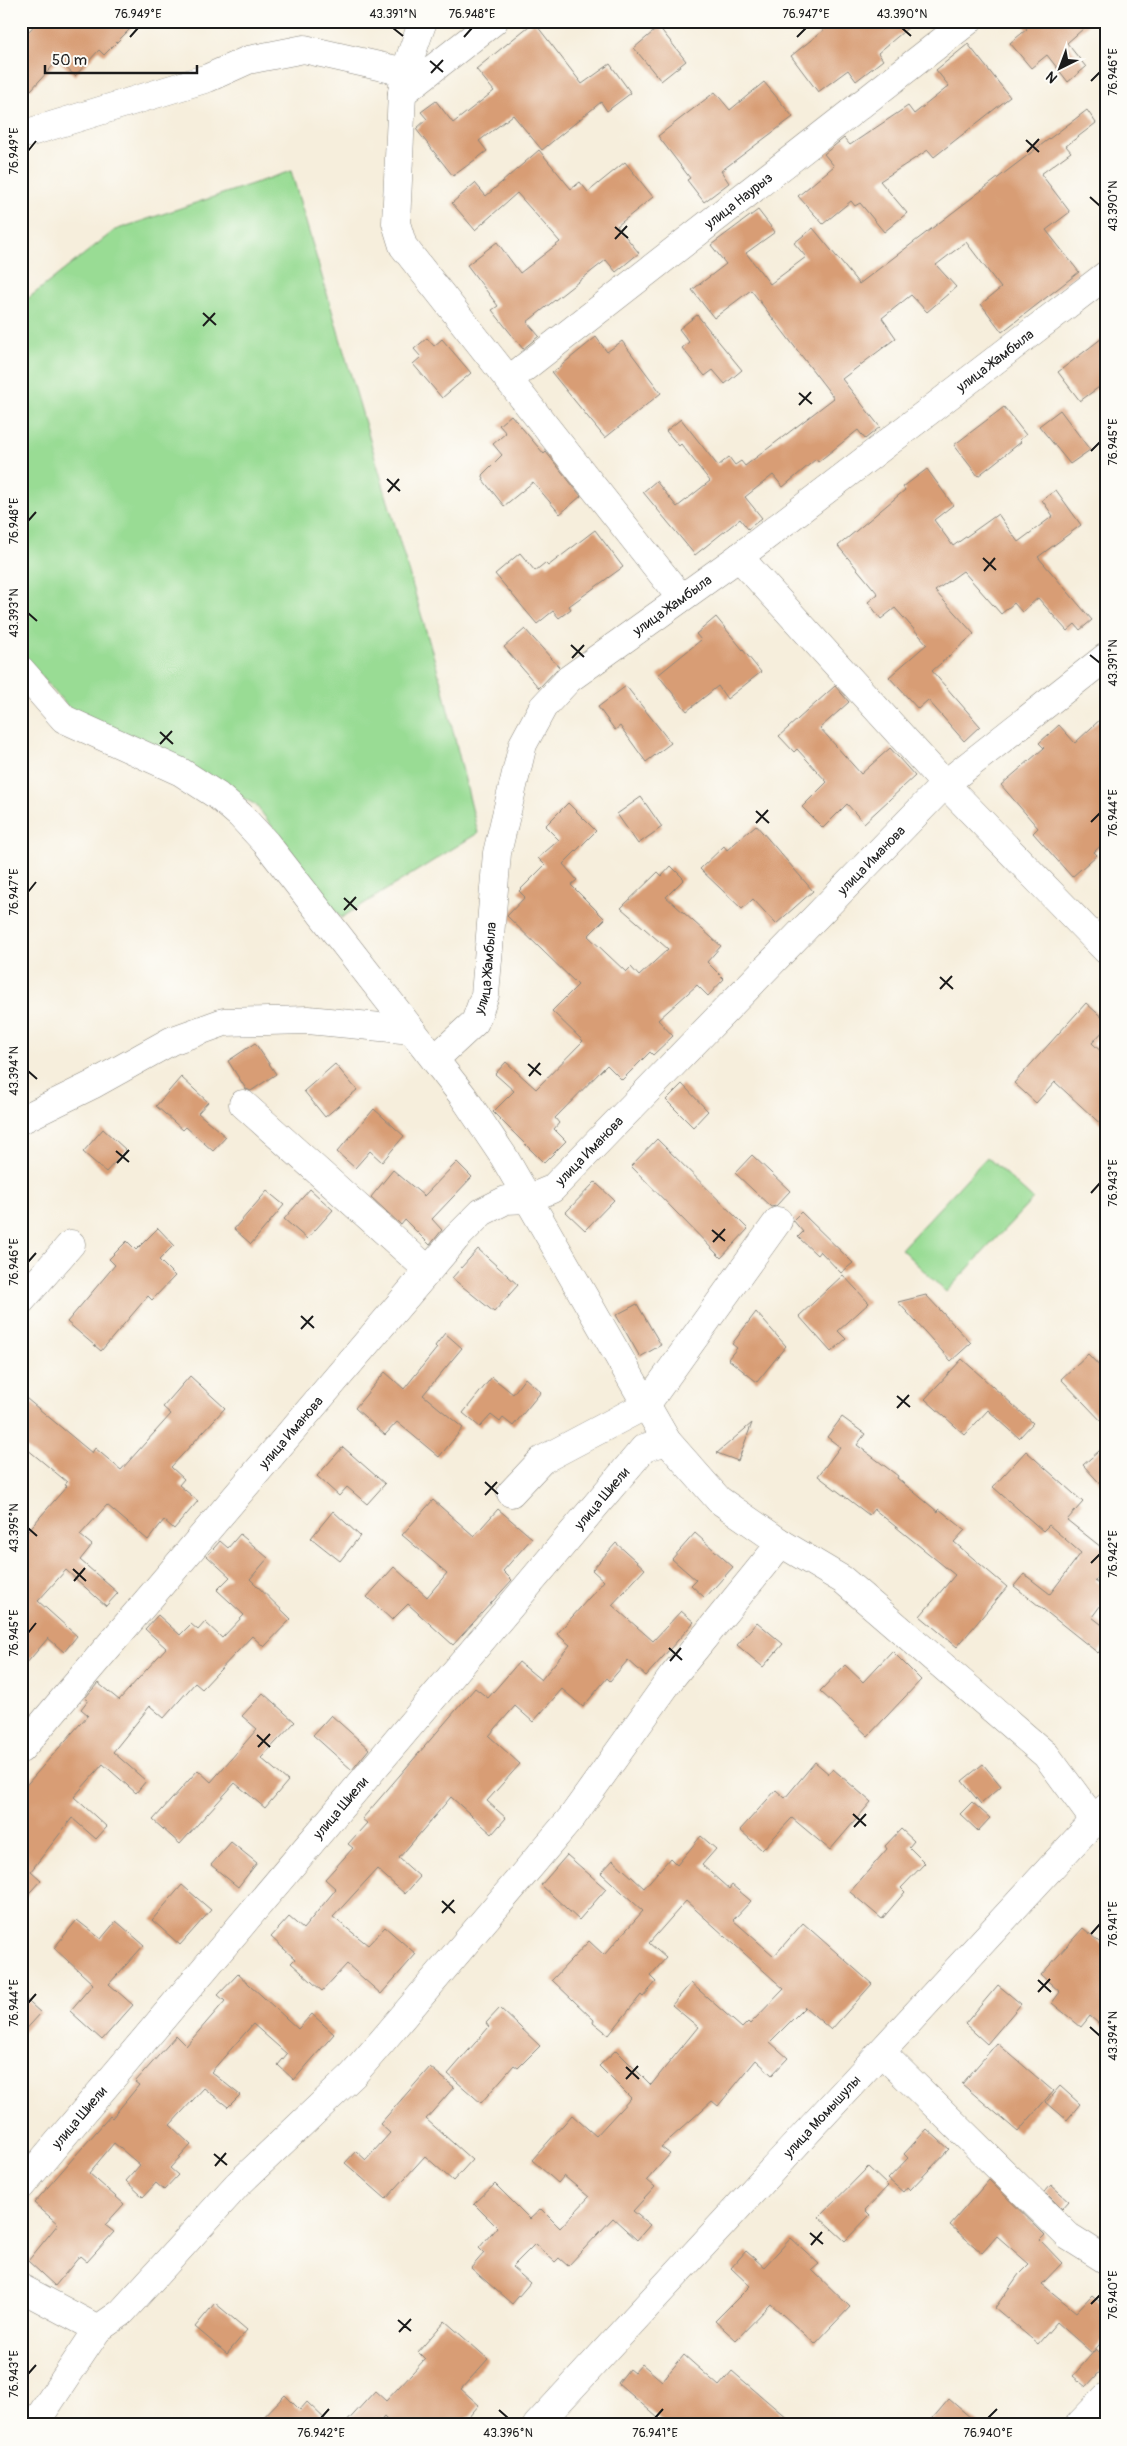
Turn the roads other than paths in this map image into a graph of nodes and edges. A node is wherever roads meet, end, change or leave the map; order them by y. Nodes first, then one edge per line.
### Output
1 (423, 21) edge
2 (494, 21) edge
3 (968, 21) edge
4 (404, 83) junction
5 (21, 136) edge
6 (1106, 275) edge
7 (510, 380) junction
8 (739, 557) junction
9 (681, 598) junction
10 (1106, 657) edge
11 (21, 670) edge
12 (945, 784) junction
13 (1106, 950) edge
14 (412, 1030) junction
15 (434, 1059) junction
16 (243, 1104) dead end
17 (21, 1120) edge
18 (528, 1199) junction
19 (778, 1221) dead end
20 (71, 1244) dead end
21 (428, 1270) junction
22 (21, 1301) edge
23 (646, 1405) junction
24 (667, 1440) junction
25 (511, 1493) dead end
26 (781, 1543) junction
27 (21, 1749) edge
28 (1100, 1814) edge
29 (882, 2053) junction
30 (21, 2186) edge
31 (1106, 2260) edge
32 (21, 2288) edge
33 (98, 2328) junction
34 (1106, 2397) edge
35 (34, 2425) edge
36 (537, 2425) edge
37 (1080, 2425) edge

1 - 4 street
2 - 4 street
3 - 7 street, улица Наурыз
4 - 5 street
4 - 7 street
6 - 8 street, улица Жамбыла
7 - 9 street
8 - 9 street, улица Жамбыла
8 - 12 street
9 - 15 street, улица Жамбыла
10 - 12 street, улица Иманова
11 - 14 street
12 - 13 street
12 - 18 street, улица Иманова
14 - 15 street
14 - 17 street
15 - 18 street
16 - 21 street
18 - 21 street, улица Иманова
18 - 23 street
19 - 23 street
20 - 22 street
21 - 27 street, улица Иманова
23 - 24 street
23 - 25 street
24 - 26 street
24 - 30 street, улица Шиели
26 - 28 street
26 - 33 street
28 - 29 street, улица Момышулы
29 - 31 street
29 - 36 street, улица Момышулы
32 - 33 street
33 - 35 street
34 - 37 street

